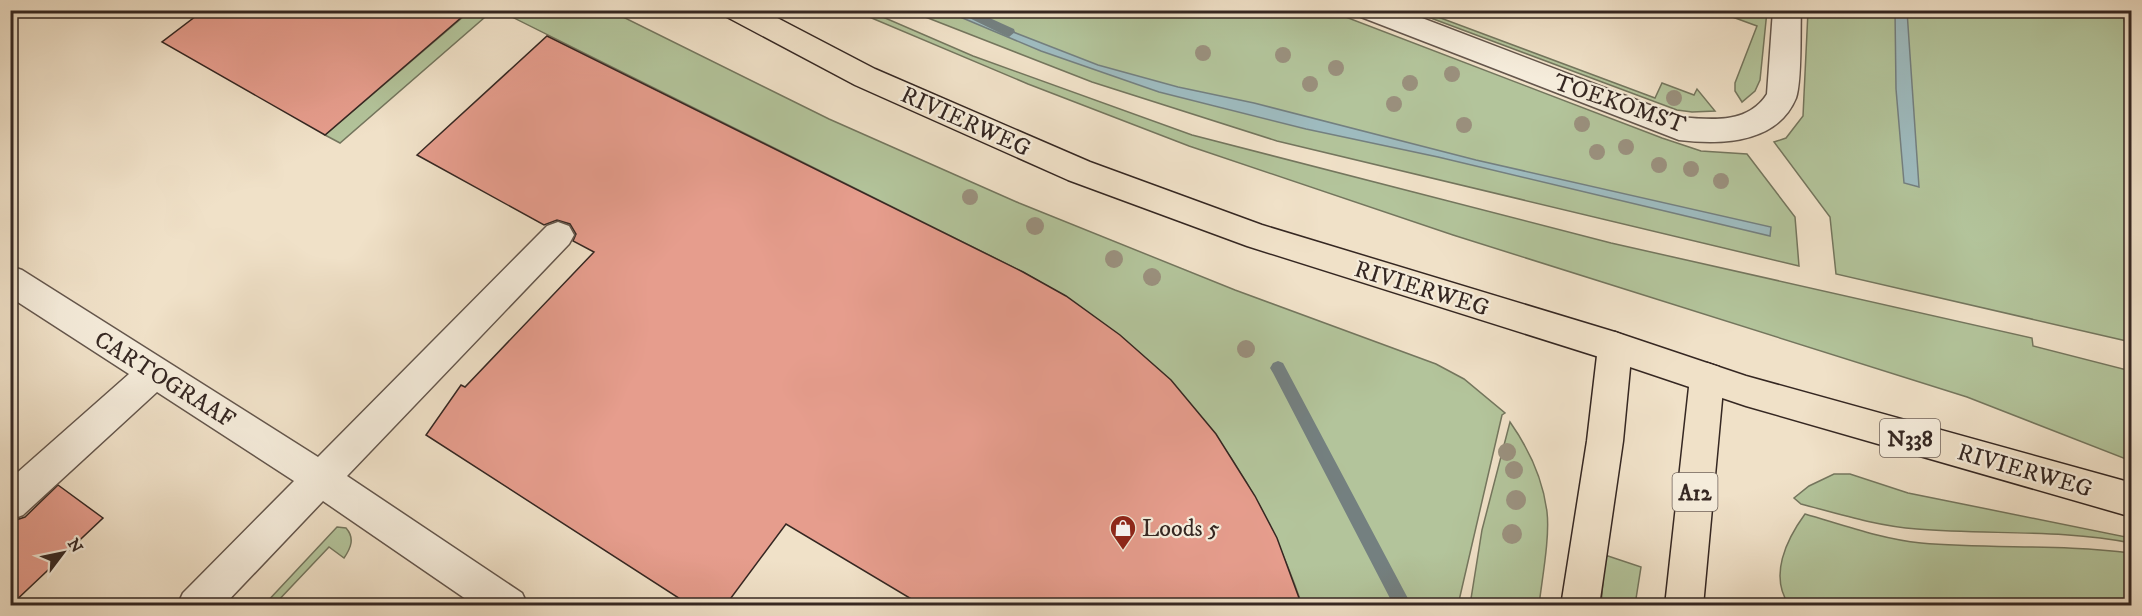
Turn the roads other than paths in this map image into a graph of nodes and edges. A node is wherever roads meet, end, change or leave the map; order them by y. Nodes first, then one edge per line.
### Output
1 (737, 10) edge
2 (1371, 10) edge
3 (1787, 10) edge
4 (558, 235) dead end
5 (10, 280) edge
6 (1615, 347) junction
7 (154, 373) junction
8 (1707, 378) junction
9 (320, 478) junction
10 (2132, 500) edge
11 (10, 503) edge
12 (196, 606) edge
13 (508, 606) edge
14 (1580, 606) edge
15 (1684, 606) edge

1 - 6 main road, RIVIERWEG
2 - 3 street, TOEKOMST
4 - 9 street
5 - 7 street, CARTOGRAAF
6 - 8 main road, RIVIERWEG / N338
6 - 14 main road
7 - 9 street, CARTOGRAAF
7 - 11 street
8 - 10 main road, RIVIERWEG / N338
8 - 15 main road, A12
9 - 12 street
9 - 13 street, CARTOGRAAF

